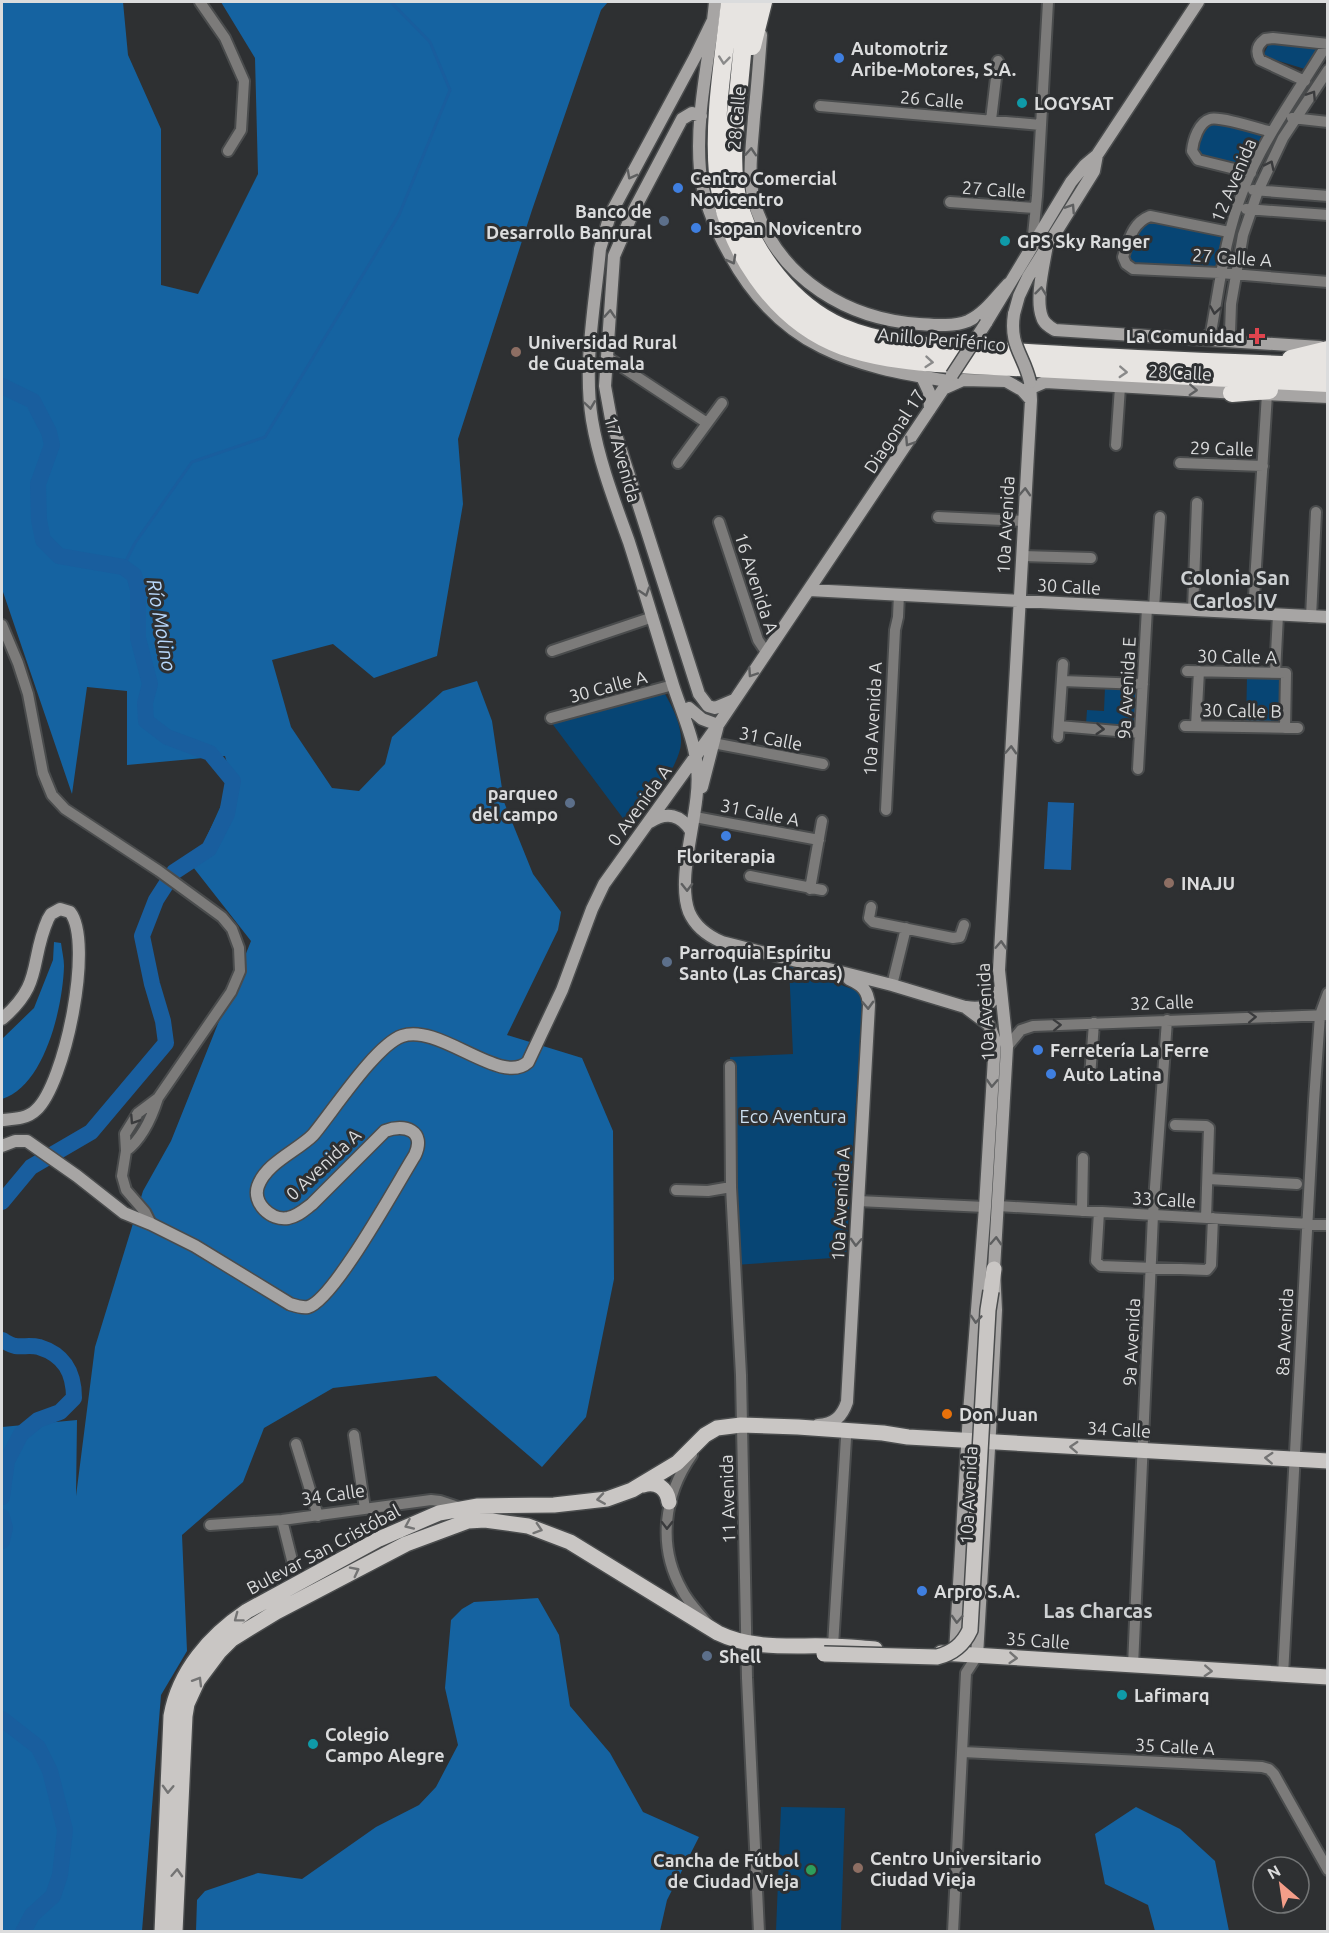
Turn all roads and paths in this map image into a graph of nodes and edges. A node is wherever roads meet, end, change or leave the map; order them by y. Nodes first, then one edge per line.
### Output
1 (200, 2) edge
2 (715, 2) edge
3 (730, 2) edge
4 (747, 2) edge
5 (763, 2) edge
6 (1048, 2) edge
7 (1198, 2) edge
8 (713, 20) junction
9 (1327, 44) edge
10 (998, 61) dead end
11 (1328, 70) edge
12 (1305, 81) junction
13 (737, 106) junction
14 (820, 106) dead end
15 (1283, 115) junction
16 (701, 116) junction
17 (1296, 119) junction
18 (991, 120) junction
19 (1328, 122) edge
20 (659, 124) junction
21 (1041, 125) junction
22 (675, 130) junction
23 (1272, 132) junction
24 (228, 151) dead end
25 (1097, 155) junction
26 (1251, 173) junction
27 (1244, 187) junction
28 (1258, 191) junction
29 (1037, 196) junction
30 (1328, 196) edge
31 (950, 202) dead end
32 (1035, 208) junction
33 (1237, 208) junction
34 (1054, 210) junction
35 (1251, 210) junction
36 (1328, 215) edge
37 (1229, 232) junction
38 (749, 233) junction
39 (1032, 245) junction
40 (1047, 245) junction
41 (1220, 273) junction
42 (1236, 274) junction
43 (1328, 282) edge
44 (1008, 285) junction
45 (987, 331) junction
46 (1203, 340) junction
47 (1234, 342) junction
48 (1015, 347) junction
49 (1328, 349) edge
50 (607, 357) junction
51 (1271, 364) junction
52 (1328, 367) edge
53 (922, 377) junction
54 (948, 381) junction
55 (1328, 385) edge
56 (1120, 387) junction
57 (1031, 390) junction
58 (1232, 393) junction
59 (1267, 394) junction
60 (1328, 397) edge
61 (722, 402) dead end
62 (930, 409) junction
63 (707, 423) junction
64 (1116, 445) dead end
65 (1180, 463) dead end
66 (678, 464) dead end
67 (1263, 466) junction
68 (633, 486) junction
69 (612, 493) junction
70 (1197, 503) dead end
71 (1316, 512) dead end
72 (938, 517) dead end
73 (1160, 517) dead end
74 (1024, 521) junction
75 (719, 522) dead end
76 (1022, 556) junction
77 (1091, 558) dead end
78 (809, 590) junction
79 (895, 594) junction
80 (1019, 601) junction
81 (1150, 608) junction
82 (1193, 610) junction
83 (1253, 613) junction
84 (1278, 615) junction
85 (653, 616) junction
86 (1311, 617) junction
87 (1328, 617) edge
88 (2, 625) edge
89 (552, 651) dead end
90 (766, 652) junction
91 (1064, 664) dead end
92 (1187, 671) dead end
93 (1199, 671) junction
94 (1275, 673) junction
95 (1062, 681) junction
96 (1143, 684) junction
97 (673, 685) junction
98 (699, 694) junction
99 (678, 699) junction
100 (734, 700) junction
101 (689, 708) junction
102 (551, 718) dead end
103 (718, 726) junction
104 (1285, 728) junction
105 (1298, 728) dead end
106 (1140, 733) junction
107 (713, 742) junction
108 (695, 756) junction
109 (823, 764) dead end
110 (1138, 770) dead end
111 (886, 810) dead end
112 (695, 813) junction
113 (822, 821) dead end
114 (649, 823) junction
115 (691, 831) junction
116 (819, 840) junction
117 (750, 876) dead end
118 (871, 907) dead end
119 (964, 925) dead end
120 (906, 928) junction
121 (829, 969) junction
122 (891, 985) junction
123 (1000, 989) junction
124 (1328, 993) edge
125 (965, 1007) junction
126 (1324, 1015) edge
127 (2, 1019) edge
128 (1167, 1020) junction
129 (1094, 1023) junction
130 (1007, 1047) junction
131 (730, 1066) dead end
132 (1090, 1077) dead end
133 (2, 1120) edge
134 (1175, 1125) dead end
135 (2, 1146) edge
136 (1083, 1158) dead end
137 (987, 1166) junction
138 (1208, 1179) junction
139 (1298, 1184) dead end
140 (731, 1187) junction
141 (676, 1190) dead end
142 (858, 1201) junction
143 (998, 1206) junction
144 (985, 1207) junction
145 (1082, 1211) junction
146 (1099, 1212) junction
147 (1154, 1215) junction
148 (1209, 1218) junction
149 (151, 1224) junction
150 (1306, 1224) junction
151 (1328, 1225) edge
152 (1152, 1267) junction
153 (994, 1269) junction
154 (969, 1413) junction
155 (991, 1414) junction
156 (741, 1425) junction
157 (764, 1426) junction
158 (798, 1427) junction
159 (354, 1435) dead end
160 (705, 1435) junction
161 (908, 1437) junction
162 (846, 1438) junction
163 (967, 1441) junction
164 (989, 1442) junction
165 (296, 1444) dead end
166 (1142, 1450) junction
167 (1296, 1459) junction
168 (1328, 1461) edge
169 (640, 1486) junction
170 (669, 1502) junction
171 (461, 1508) junction
172 (365, 1509) junction
173 (318, 1516) junction
174 (282, 1520) junction
175 (210, 1525) dead end
176 (294, 1568) dead end
177 (710, 1627) junction
178 (746, 1644) junction
179 (828, 1650) junction
180 (955, 1654) junction
181 (977, 1656) junction
182 (1133, 1666) junction
183 (966, 1673) junction
184 (1283, 1675) junction
185 (1328, 1677) edge
186 (963, 1752) junction
187 (1328, 1870) edge
188 (162, 1932) edge
189 (175, 1932) edge
190 (759, 1932) edge
191 (953, 1932) edge

1 - 24 street
2 - 8 street, Anillo Periférico
3 -> 55 highway, Anillo Periférico
4 - 13 highway, Anillo Periférico
5 - 13 highway
44 -> 5 street, 28 Calle
6 - 21 street
7 - 25 street, Diagonal 17
8 - 16 street, Anillo Periférico
8 - 20 street, 17 Avenida
9 - 12 street, 12 Avenida
9 - 12 street
10 - 18 street
17 -> 11 street, 12 Avenida
12 - 15 street, 12 Avenida
13 - 38 highway, Anillo Periférico
14 - 18 street, 26 Calle
15 - 17 street
15 - 23 street, 12 Avenida
16 - 22 street, 17 Avenida
16 -> 53 street, Anillo Periférico
17 - 19 street
28 -> 17 street, 12 Avenida
18 - 21 street, 26 Calle
20 - 22 street
20 -> 69 street, 17 Avenida
21 - 29 street
50 -> 22 street, 17 Avenida
23 - 26 street, 12 Avenida
23 - 26 street
25 - 34 street, Diagonal 17
40 -> 25 street, Diagonal 17
26 - 27 street, 12 Avenida
27 - 28 street
27 - 33 street, 12 Avenida
28 - 30 street
28 - 35 street, 12 Avenida
29 - 32 street
29 - 34 street
31 - 32 street, 27 Calle
32 - 39 street
33 - 35 street
33 - 37 street, 12 Avenida
34 - 39 street, Diagonal 17
35 - 36 street
35 - 42 street, 12 Avenida
37 - 41 street, 12 Avenida
37 - 41 street, 27 Calle A
38 - 45 highway
38 - 51 highway, Anillo Periférico
39 - 44 street, Diagonal 17
46 -> 40 street, 28 Calle
40 - 48 street, Diagonal 17, bridge
41 - 42 street, 27 Calle A
41 -> 46 street, 12 Avenida
42 - 43 street, 27 Calle A
42 - 47 street, 12 Avenida
44 - 45 street, Diagonal 17
45 - 48 highway
45 - 54 street, Diagonal 17, bridge
46 - 47 street, 28 Calle
47 - 49 street, 28 Calle
48 - 57 street, Diagonal 17, bridge
49 - 51 highway
50 - 63 street
50 - 68 street, 17 Avenida
51 - 52 highway, Anillo Periférico
53 - 54 street, Anillo Periférico
53 - 62 street
54 - 57 street
54 - 62 street, Diagonal 17
55 - 58 highway
56 - 57 street, 28 Calle
56 -> 58 street, 28 Calle
56 - 64 street
74 -> 57 street, 10a Avenida
58 - 59 street, 28 Calle
59 - 60 street, 28 Calle
59 - 67 street
61 - 63 street
62 -> 78 street, Diagonal 17
63 - 66 street
65 - 67 street, 29 Calle
67 - 83 street
68 - 69 street
68 - 98 street, 17 Avenida
69 -> 85 street, 17 Avenida
70 - 82 street
71 - 86 street
72 - 74 street
73 - 81 street, 9a Avenida E
74 - 76 street, 10a Avenida
75 - 90 street, 16 Avenida A
76 - 77 street
76 - 80 street, 10a Avenida
78 - 79 street, 30 Calle
78 - 90 street, Diagonal 17
79 - 80 street, 30 Calle
79 - 111 street, 10a Avenida A
80 - 81 street, 30 Calle
123 -> 80 street, 10a Avenida
81 - 82 street, 30 Calle
81 - 96 street, 9a Avenida E
82 - 83 street, 30 Calle
83 - 84 street, 30 Calle
84 - 86 street, 30 Calle
84 - 94 street
85 - 89 street
85 - 97 street, 17 Avenida
86 - 87 street, 30 Calle
88 - 149 street
90 -> 100 street, Diagonal 17
91 - 95 street
92 - 93 street, 30 Calle A
93 - 94 street, 30 Calle A
93 - 104 street, 30 Calle B
94 - 104 street, 30 Calle A
95 - 96 street
95 -> 106 street
96 - 106 street, 9a Avenida E
97 - 99 street, 17 Avenida
97 - 102 street, 30 Calle A
98 - 100 street
98 - 101 street
99 - 101 street
99 - 108 street, 17 Avenida
100 - 103 street, Diagonal 17
101 - 103 street
103 - 107 street, Diagonal 17
103 - 108 street, Diagonal 17
104 - 105 street, 30 Calle B
106 - 110 street, 9a Avenida E
107 - 109 street, 31 Calle
107 - 112 street, Diagonal 17
108 - 112 street, 17 Avenida
108 - 114 street, 0 Avenida A
112 - 115 street, 17 Avenida
112 - 116 street, 31 Calle A
113 - 116 street
114 - 115 street
114 - 149 street, 0 Avenida A
115 -> 121 street, 17 Avenida
116 - 117 street
118 - 120 street
119 - 120 street
120 - 122 street
121 - 122 street
121 -> 142 street, 10a Avenida A
122 - 125 street
123 - 125 street
123 - 130 street, 10a Avenida
124 - 126 street, 8a Avenida
125 -> 137 street, 10a Avenida
128 -> 126 street, 32 Calle
126 - 150 street, 8a Avenida
127 - 133 street
128 - 129 street, 32 Calle
128 - 147 street, 9a Avenida
130 -> 129 street, 32 Calle
129 - 132 street
130 - 143 street, 10a Avenida
131 - 140 street, 11 Avenida
134 - 138 street
135 - 149 street, 0 Avenida A
136 - 145 street
137 - 143 street
137 - 144 street, 10a Avenida
138 - 139 street
138 - 148 street
140 - 141 street
140 - 156 street, 11 Avenida
142 - 144 street
142 -> 158 street, 10a Avenida A
143 - 145 street, 33 Calle
153 -> 143 street, 10a Avenida
144 -> 154 street, 10a Avenida
145 - 146 street, 33 Calle
146 - 147 street, 33 Calle
146 - 152 street
147 - 148 street, 33 Calle
147 - 152 street, 9a Avenida
148 - 150 street, 33 Calle
148 - 152 street
150 - 151 street, 33 Calle
150 - 167 street, 8a Avenida
152 - 166 street, 9a Avenida
153 - 155 street, 10a Avenida
153 - 179 main road, bridge
154 - 155 street
154 - 163 street, 10a Avenida
155 - 164 street, 10a Avenida
156 - 157 main road, 34 Calle
156 - 160 main road, Bulevar San Cristóbal
156 - 178 street, 11 Avenida
157 - 158 main road, 34 Calle
157 - 162 main road, 34 Calle
158 - 161 main road, 34 Calle
159 - 172 street
160 - 169 main road, Bulevar San Cristóbal
160 - 170 street
161 - 162 main road, 34 Calle
161 - 163 main road, 34 Calle
162 - 179 street
163 - 164 main road, 34 Calle
163 -> 180 street, 10a Avenida
166 -> 164 main road, 34 Calle
164 - 181 street, 10a Avenida
165 - 173 street
167 -> 166 main road, 34 Calle
166 - 182 street, 9a Avenida
167 - 168 main road, 34 Calle
167 - 184 street, 8a Avenida
169 - 170 main road
169 -> 171 main road, Bulevar San Cristóbal
170 -> 177 street
171 - 172 street, 34 Calle
171 -> 188 main road, Bulevar San Cristóbal
172 - 173 street, 34 Calle
173 - 174 street, 34 Calle
174 - 175 street, 34 Calle
174 - 176 street
177 - 178 main road, Bulevar San Cristóbal
189 -> 177 main road, Bulevar San Cristóbal
178 - 179 main road
178 - 190 street, 11 Avenida
179 - 180 main road, 35 Calle
180 - 181 main road, 35 Calle
180 - 183 street
181 -> 182 main road, 35 Calle
181 - 183 street, 10a Avenida
182 -> 184 main road, 35 Calle
183 - 186 street
184 - 185 main road, 35 Calle
186 - 187 street, 35 Calle A
186 - 191 street

